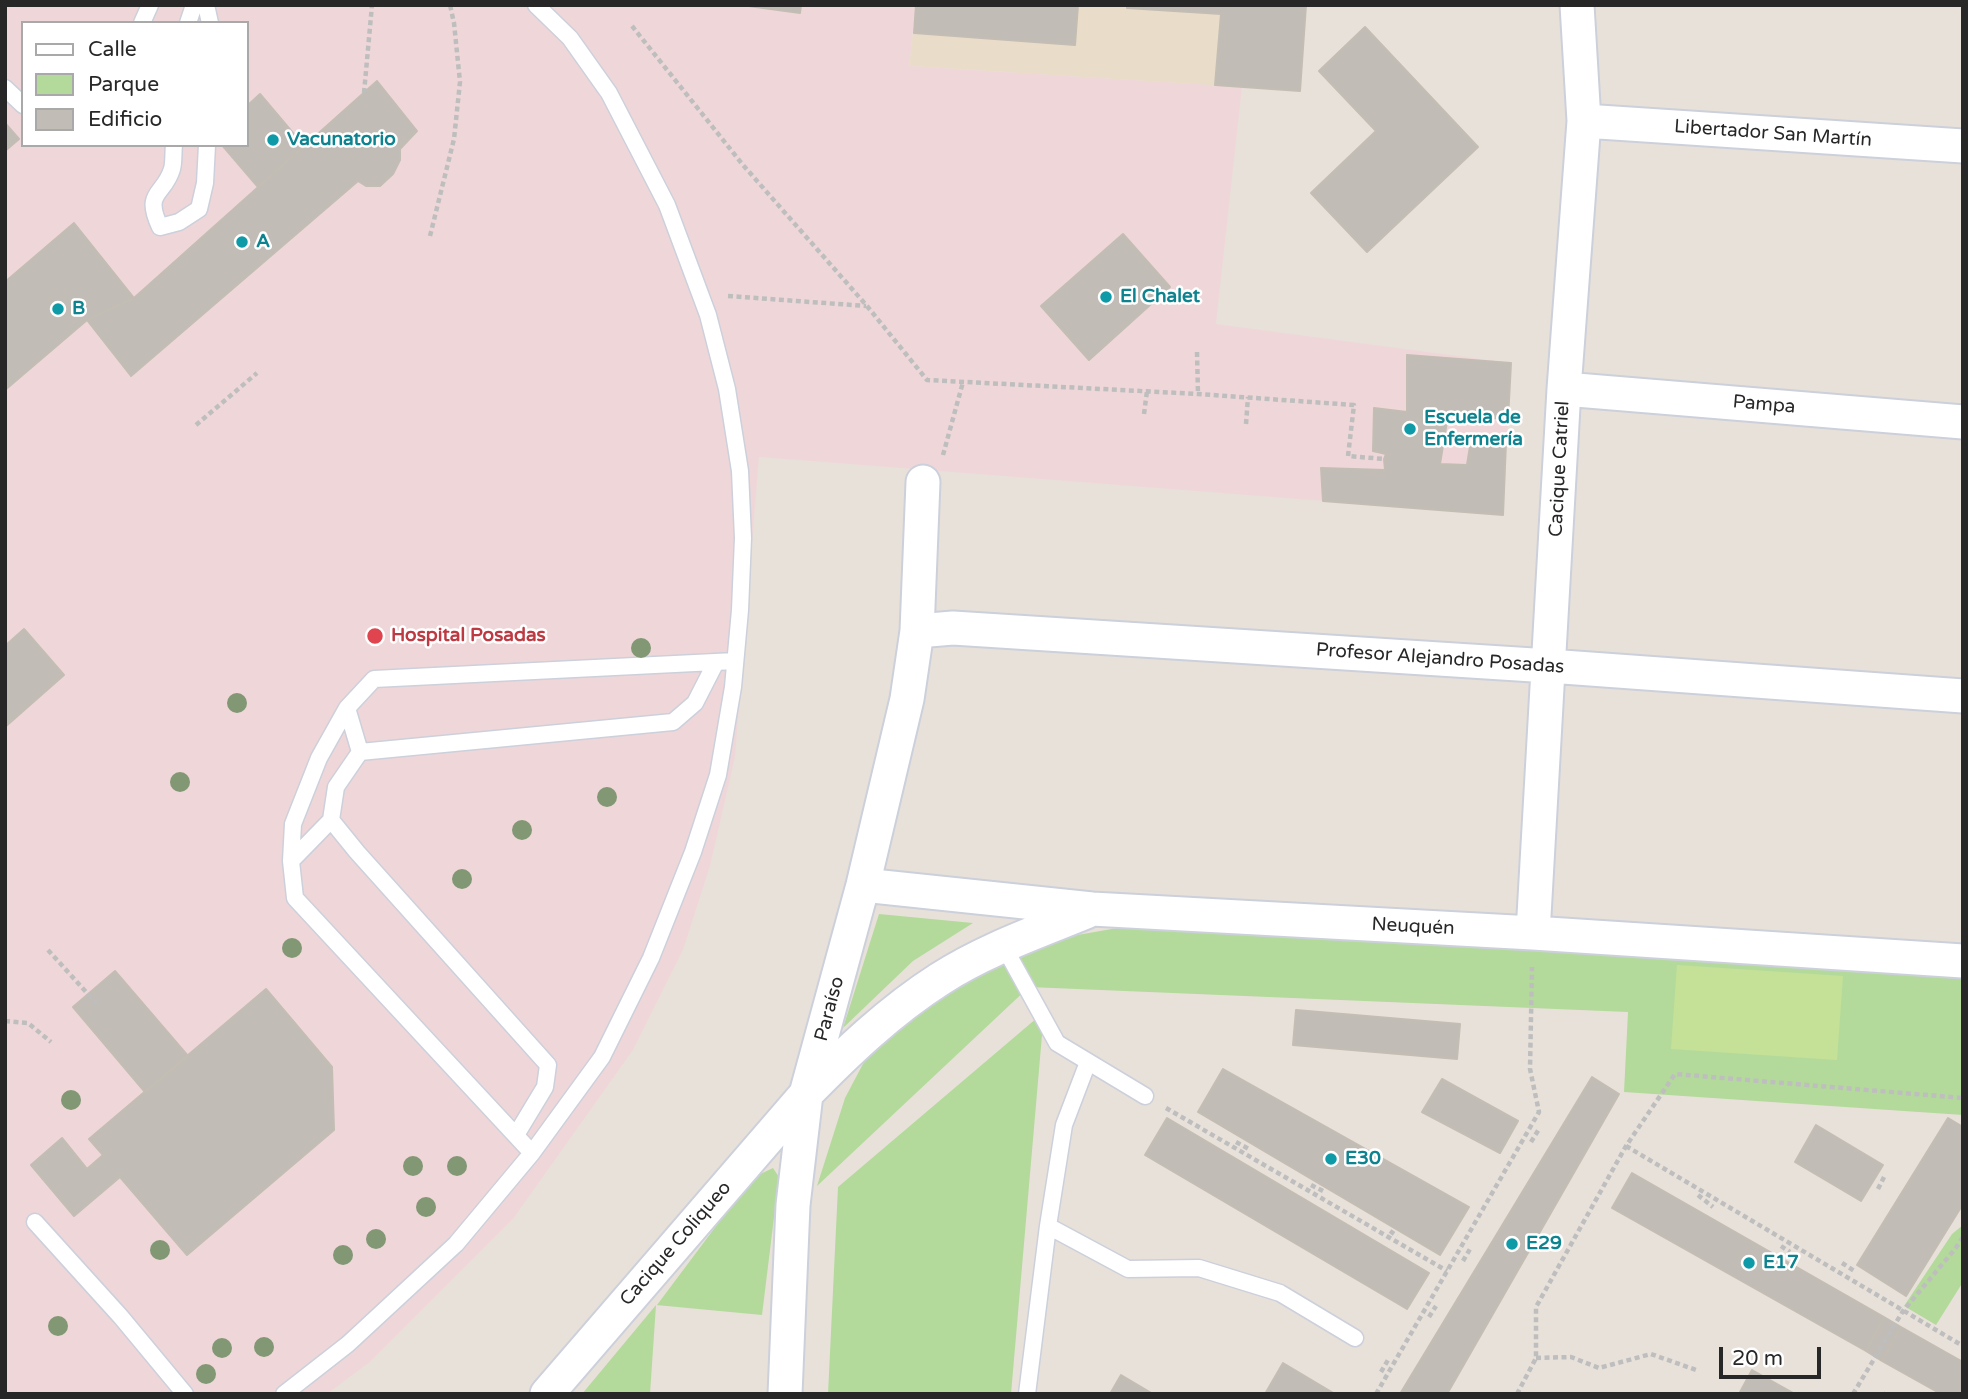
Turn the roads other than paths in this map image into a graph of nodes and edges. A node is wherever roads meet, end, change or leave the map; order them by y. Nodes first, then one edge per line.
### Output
1 (150, 5) edge
2 (536, 5) edge
3 (1577, 5) edge
4 (143, 21) edge
5 (5, 88) edge
6 (21, 103) edge
7 (1584, 121) junction
8 (1963, 146) edge
9 (174, 147) edge
10 (207, 147) edge
11 (1564, 389) junction
12 (1963, 422) edge
13 (932, 472) road end
14 (917, 631) junction
15 (735, 661) junction
16 (716, 662) junction
17 (1549, 666) junction
18 (1963, 696) edge
19 (347, 708) junction
20 (360, 752) junction
21 (331, 820) junction
22 (291, 861) junction
23 (863, 886) junction
24 (1092, 909) junction
25 (1533, 933) junction
26 (1003, 945) junction
27 (1963, 961) edge
28 (1088, 1062) junction
29 (806, 1094) junction
30 (1145, 1096) road end
31 (516, 1135) junction
32 (532, 1153) junction
33 (35, 1222) dead end
34 (1048, 1226) junction
35 (1355, 1338) dead end
36 (185, 1394) edge
37 (284, 1394) edge
38 (547, 1394) edge
39 (785, 1394) edge
40 (1027, 1394) edge

1 - 4 lane
2 - 15 lane
3 - 7 street, Cacique Catriel
5 - 6 lane
7 - 8 street, Libertador San Martín
7 - 11 street, Cacique Catriel
9 - 10 lane
11 - 12 street, Pampa
11 - 17 street, Cacique Catriel
13 - 14 street, Paraíso
14 - 17 street, Profesor Alejandro Posadas
14 - 23 street, Paraíso
15 - 16 lane
15 - 32 lane
16 - 19 lane
16 - 20 lane
17 - 18 street, Profesor Alejandro Posadas
17 - 25 street, Cacique Catriel
19 - 20 lane
19 - 22 lane
20 - 21 lane
21 - 22 lane
21 - 31 lane
22 - 31 lane
23 - 24 street, Neuquén
23 - 29 street, Paraíso
24 - 25 street, Neuquén
24 - 26 street, Cacique Coliqueo
25 - 27 street, Neuquén
26 - 28 lane
26 - 29 street, Cacique Coliqueo
28 - 30 lane
28 - 34 lane
29 - 38 street, Cacique Coliqueo
29 - 39 street, Paraíso
31 - 32 lane
32 - 37 lane
33 - 36 lane
34 - 35 lane
34 - 40 lane

